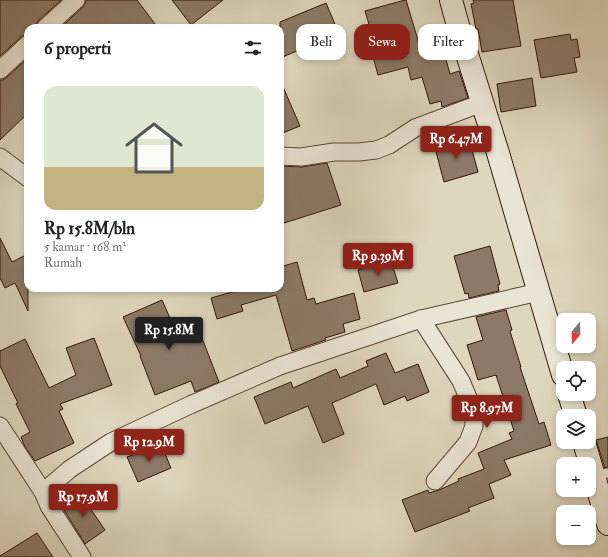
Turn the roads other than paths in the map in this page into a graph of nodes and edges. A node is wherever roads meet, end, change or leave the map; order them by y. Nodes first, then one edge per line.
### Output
1 (76, 0) edge
2 (451, 0) edge
3 (49, 24) edge
4 (24, 48) edge
5 (0, 70) edge
6 (482, 103) junction
7 (284, 156) edge
8 (0, 157) edge
9 (24, 175) edge
10 (539, 292) junction
11 (421, 319) junction
12 (559, 361) edge
13 (0, 426) edge
14 (588, 449) edge
15 (601, 475) edge
16 (435, 481) dead end
17 (43, 492) junction
18 (608, 524) edge
19 (82, 557) edge

1 - 3 street
2 - 6 street
4 - 5 street
6 - 7 street
6 - 10 street
8 - 9 street
10 - 11 street
10 - 12 street
11 - 16 street
11 - 17 street
13 - 17 street
14 - 15 street
15 - 18 street
17 - 19 street

